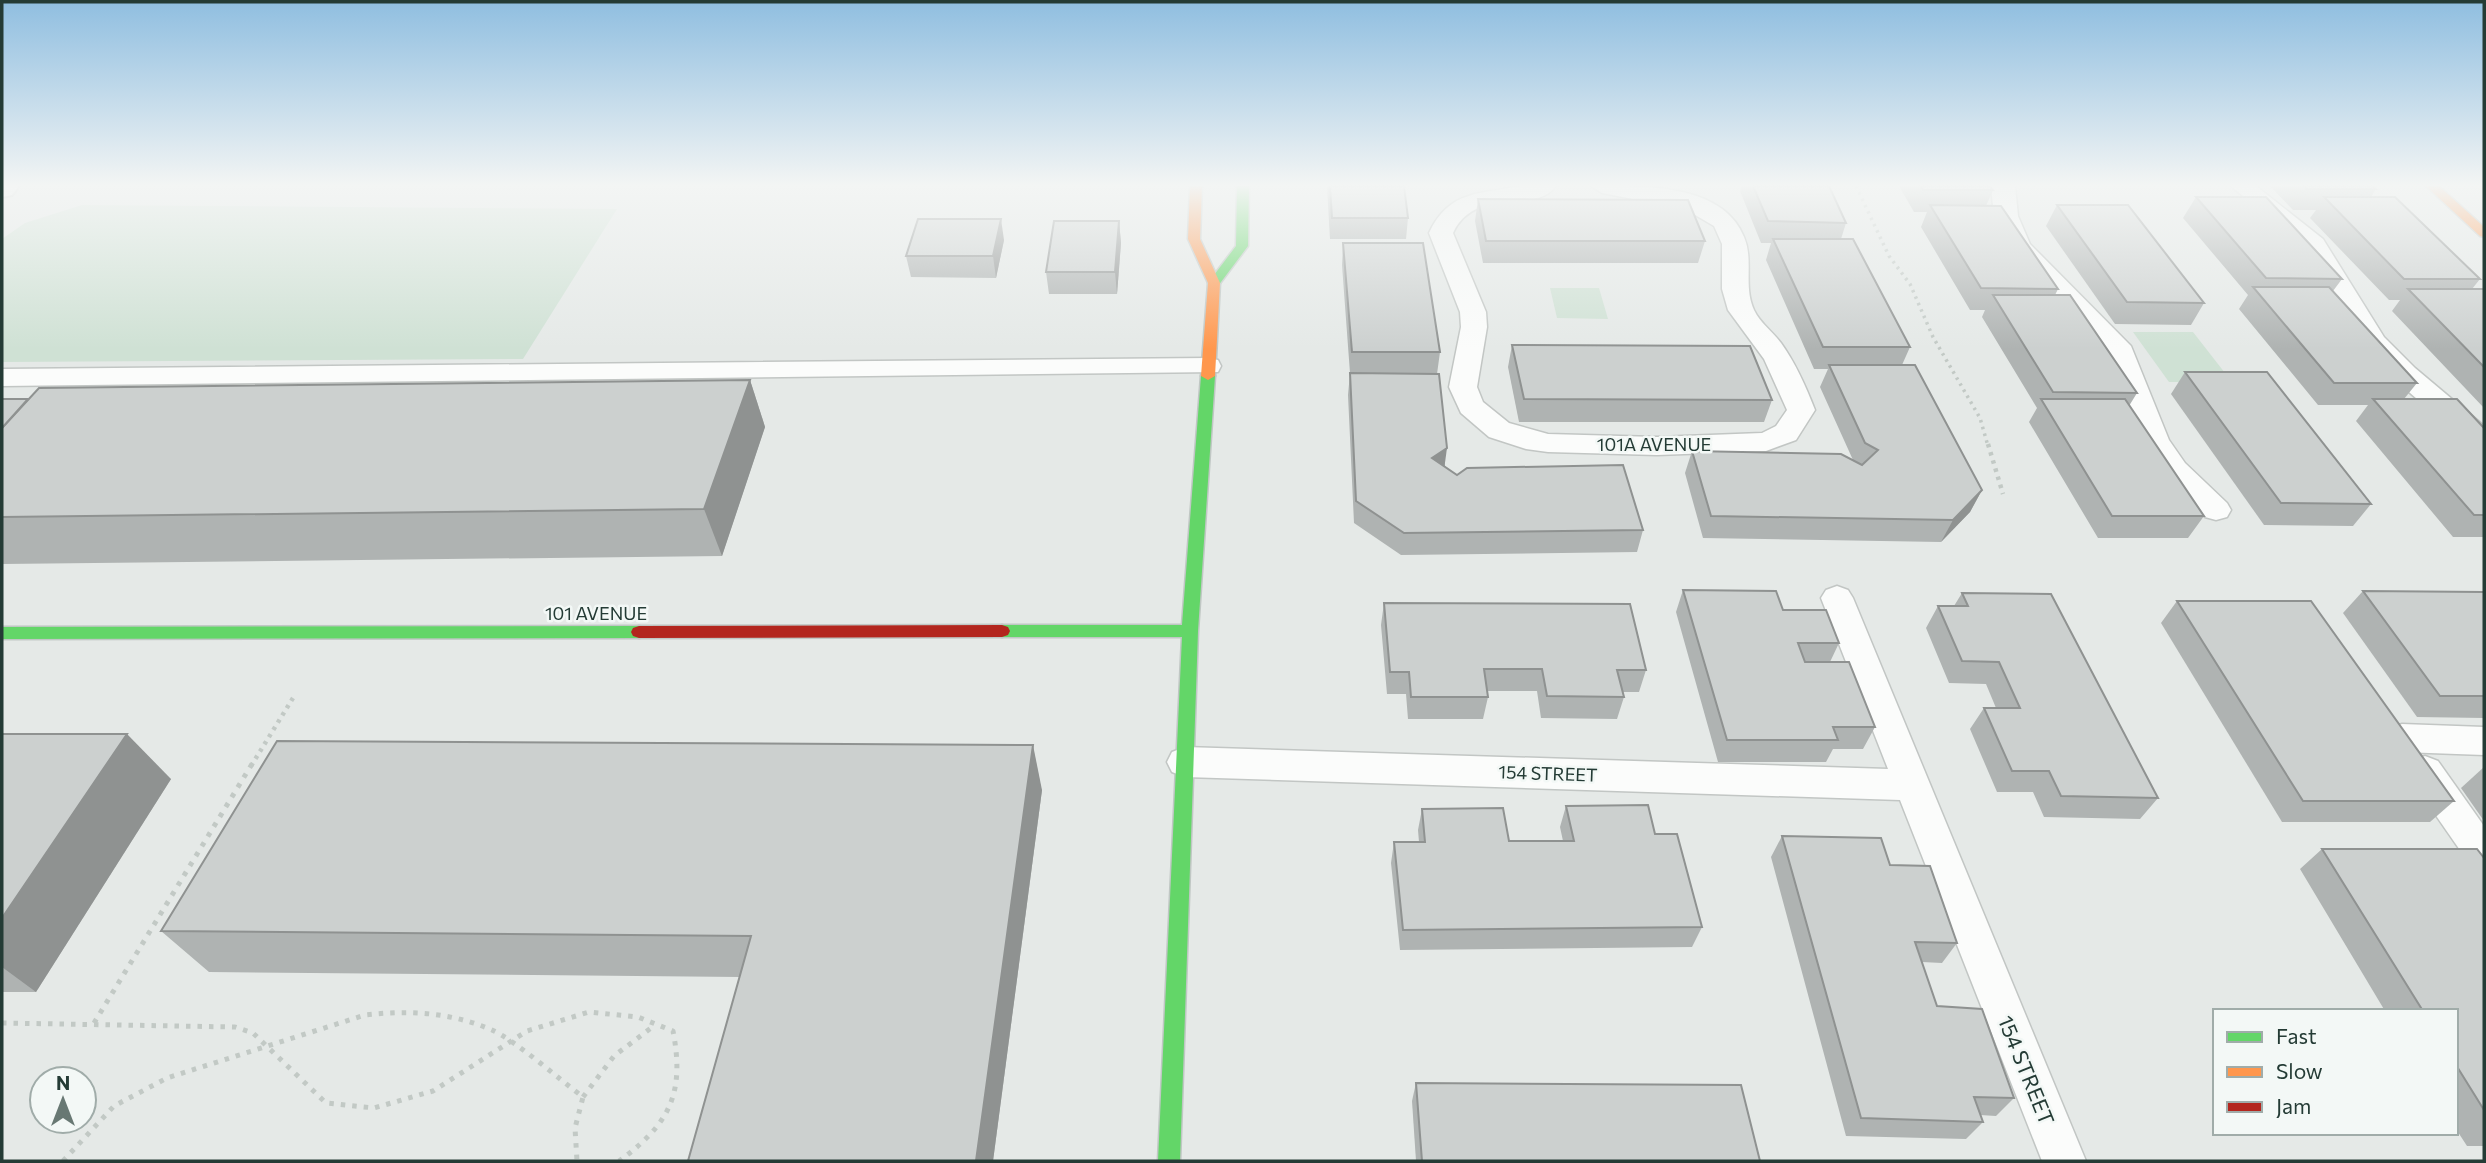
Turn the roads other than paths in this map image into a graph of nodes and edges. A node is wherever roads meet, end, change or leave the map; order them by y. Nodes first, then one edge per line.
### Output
1 (1195, 240) edge
2 (1243, 240) edge
3 (1444, 240) edge
4 (1732, 240) edge
5 (2016, 240) edge
6 (2310, 240) edge
7 (1214, 283) junction
8 (1208, 366) junction
9 (2, 378) edge
10 (2484, 441) edge
11 (2216, 510) dead end
12 (1837, 598) dead end
13 (1190, 631) junction
14 (2, 633) edge
15 (2484, 741) edge
16 (1185, 761) junction
17 (1912, 785) junction
18 (2484, 855) edge
19 (1169, 1161) edge
20 (2064, 1161) edge

1 - 7 main road
2 - 7 main road
3 - 4 lane, 101A AVENUE
5 - 11 lane
6 - 10 lane
7 - 8 main road
8 - 9 lane
8 - 13 main road
12 - 17 lane, 154 STREET
13 - 14 main road, 101 AVENUE
13 - 16 main road
15 - 18 lane
16 - 17 lane, 154 STREET
16 - 19 main road
17 - 20 lane, 154 STREET

